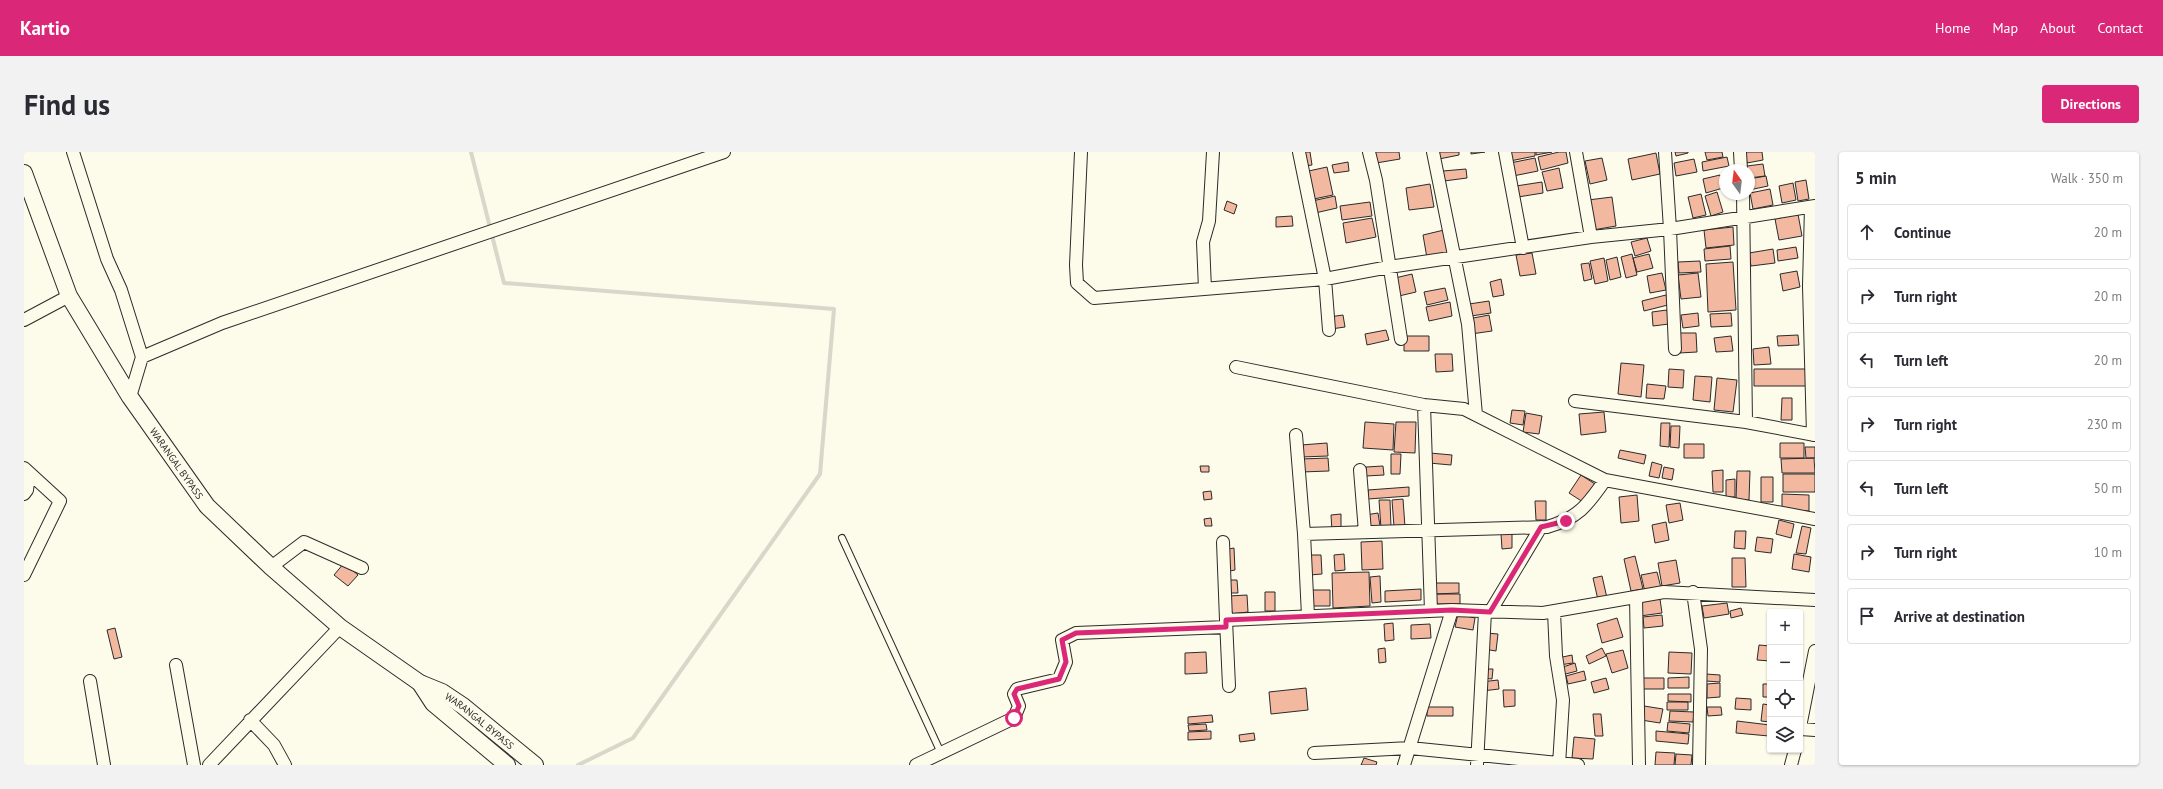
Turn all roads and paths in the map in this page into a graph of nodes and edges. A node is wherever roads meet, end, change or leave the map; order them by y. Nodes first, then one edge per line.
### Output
1 (73, 152) edge
2 (724, 152) edge
3 (1081, 152) edge
4 (1213, 152) edge
5 (1299, 152) edge
6 (1369, 152) edge
7 (1433, 152) edge
8 (1505, 152) edge
9 (1576, 152) edge
10 (1664, 152) edge
11 (1740, 152) edge
12 (1741, 164) edge
13 (24, 173) edge
14 (1743, 200) edge
15 (1813, 207) edge
16 (1744, 216) junction
17 (1670, 229) junction
18 (1591, 237) junction
19 (1523, 248) junction
20 (1454, 259) junction
21 (1389, 267) junction
22 (1325, 279) junction
23 (1205, 289) junction
24 (69, 296) junction
25 (24, 320) edge
26 (1329, 330) dead end
27 (1401, 339) dead end
28 (1675, 349) dead end
29 (142, 357) junction
30 (1236, 367) dead end
31 (130, 397) junction
32 (1575, 401) dead end
33 (1424, 405) junction
34 (1476, 415) junction
35 (1746, 422) junction
36 (1296, 435) dead end
37 (1814, 435) edge
38 (1360, 470) dead end
39 (26, 471) edge
40 (1605, 480) junction
41 (24, 494) edge
42 (1815, 519) edge
43 (1541, 527) junction
44 (1427, 531) junction
45 (1364, 532) junction
46 (1304, 534) junction
47 (842, 538) dead end
48 (1223, 542) dead end
49 (271, 567) junction
50 (362, 568) dead end
51 (24, 575) edge
52 (1693, 592) junction
53 (1636, 597) junction
54 (1815, 600) edge
55 (1452, 610) junction
56 (1431, 611) junction
57 (1487, 612) junction
58 (1554, 612) junction
59 (1308, 616) junction
60 (1226, 624) junction
61 (340, 627) junction
62 (1815, 651) edge
63 (176, 665) dead end
64 (90, 681) dead end
65 (420, 683) junction
66 (1229, 686) dead end
67 (1802, 717) edge
68 (250, 720) junction
69 (1803, 728) edge
70 (1815, 730) edge
71 (1410, 748) junction
72 (941, 753) junction
73 (1314, 753) dead end
74 (1794, 753) edge
75 (1477, 760) edge
76 (1559, 764) edge
77 (104, 765) edge
78 (194, 765) edge
79 (209, 765) edge
80 (285, 765) edge
81 (507, 765) edge
82 (535, 765) edge
83 (916, 765) edge
84 (1404, 765) edge
85 (1578, 765) edge
86 (1639, 765) edge
87 (1699, 765) edge
88 (1791, 765) edge

1 - 29 street
2 - 29 street
3 - 23 street
4 - 23 street
5 - 22 street
6 - 21 street
7 - 20 street
8 - 19 street
9 - 18 street
10 - 17 street
11 - 12 street
13 - 24 main road, WARANGAL BYPASS
14 - 16 street
15 - 16 street
15 - 37 street
16 - 17 street
16 - 35 street
17 - 18 street
17 - 28 street
18 - 19 street
19 - 20 street
20 - 21 street
20 - 34 street
21 - 22 street
21 - 27 street
22 - 23 street
22 - 26 street
24 - 25 street
24 - 31 main road, WARANGAL BYPASS
29 - 31 street
30 - 33 street
31 - 49 main road, WARANGAL BYPASS
32 - 35 street
33 - 34 street
33 - 44 street
34 - 40 street
35 - 37 street
36 - 46 street
38 - 45 street
39 - 41 street
39 - 51 street
40 - 42 street
40 - 43 street
43 - 44 street
43 - 57 street
44 - 45 street
44 - 56 street
45 - 46 street
46 - 59 street
47 - 72 lane
48 - 60 street
49 - 50 street
49 - 61 main road, WARANGAL BYPASS
52 - 53 street
52 - 54 street
52 - 87 street
53 - 58 street
53 - 86 street
55 - 56 street
55 - 57 street
55 - 71 street
56 - 59 street
57 - 58 street
57 - 75 street
58 - 76 street
59 - 60 street
60 - 66 street
60 - 72 street
61 - 65 main road, WARANGAL BYPASS
61 - 68 street
62 - 67 street
63 - 78 street
64 - 77 street
65 - 81 main road, WARANGAL BYPASS
65 - 82 main road, WARANGAL BYPASS
68 - 79 street
68 - 80 street
69 - 70 street
71 - 73 street
71 - 75 street
71 - 84 street
72 - 83 street
74 - 88 street
75 - 76 street
76 - 85 street

